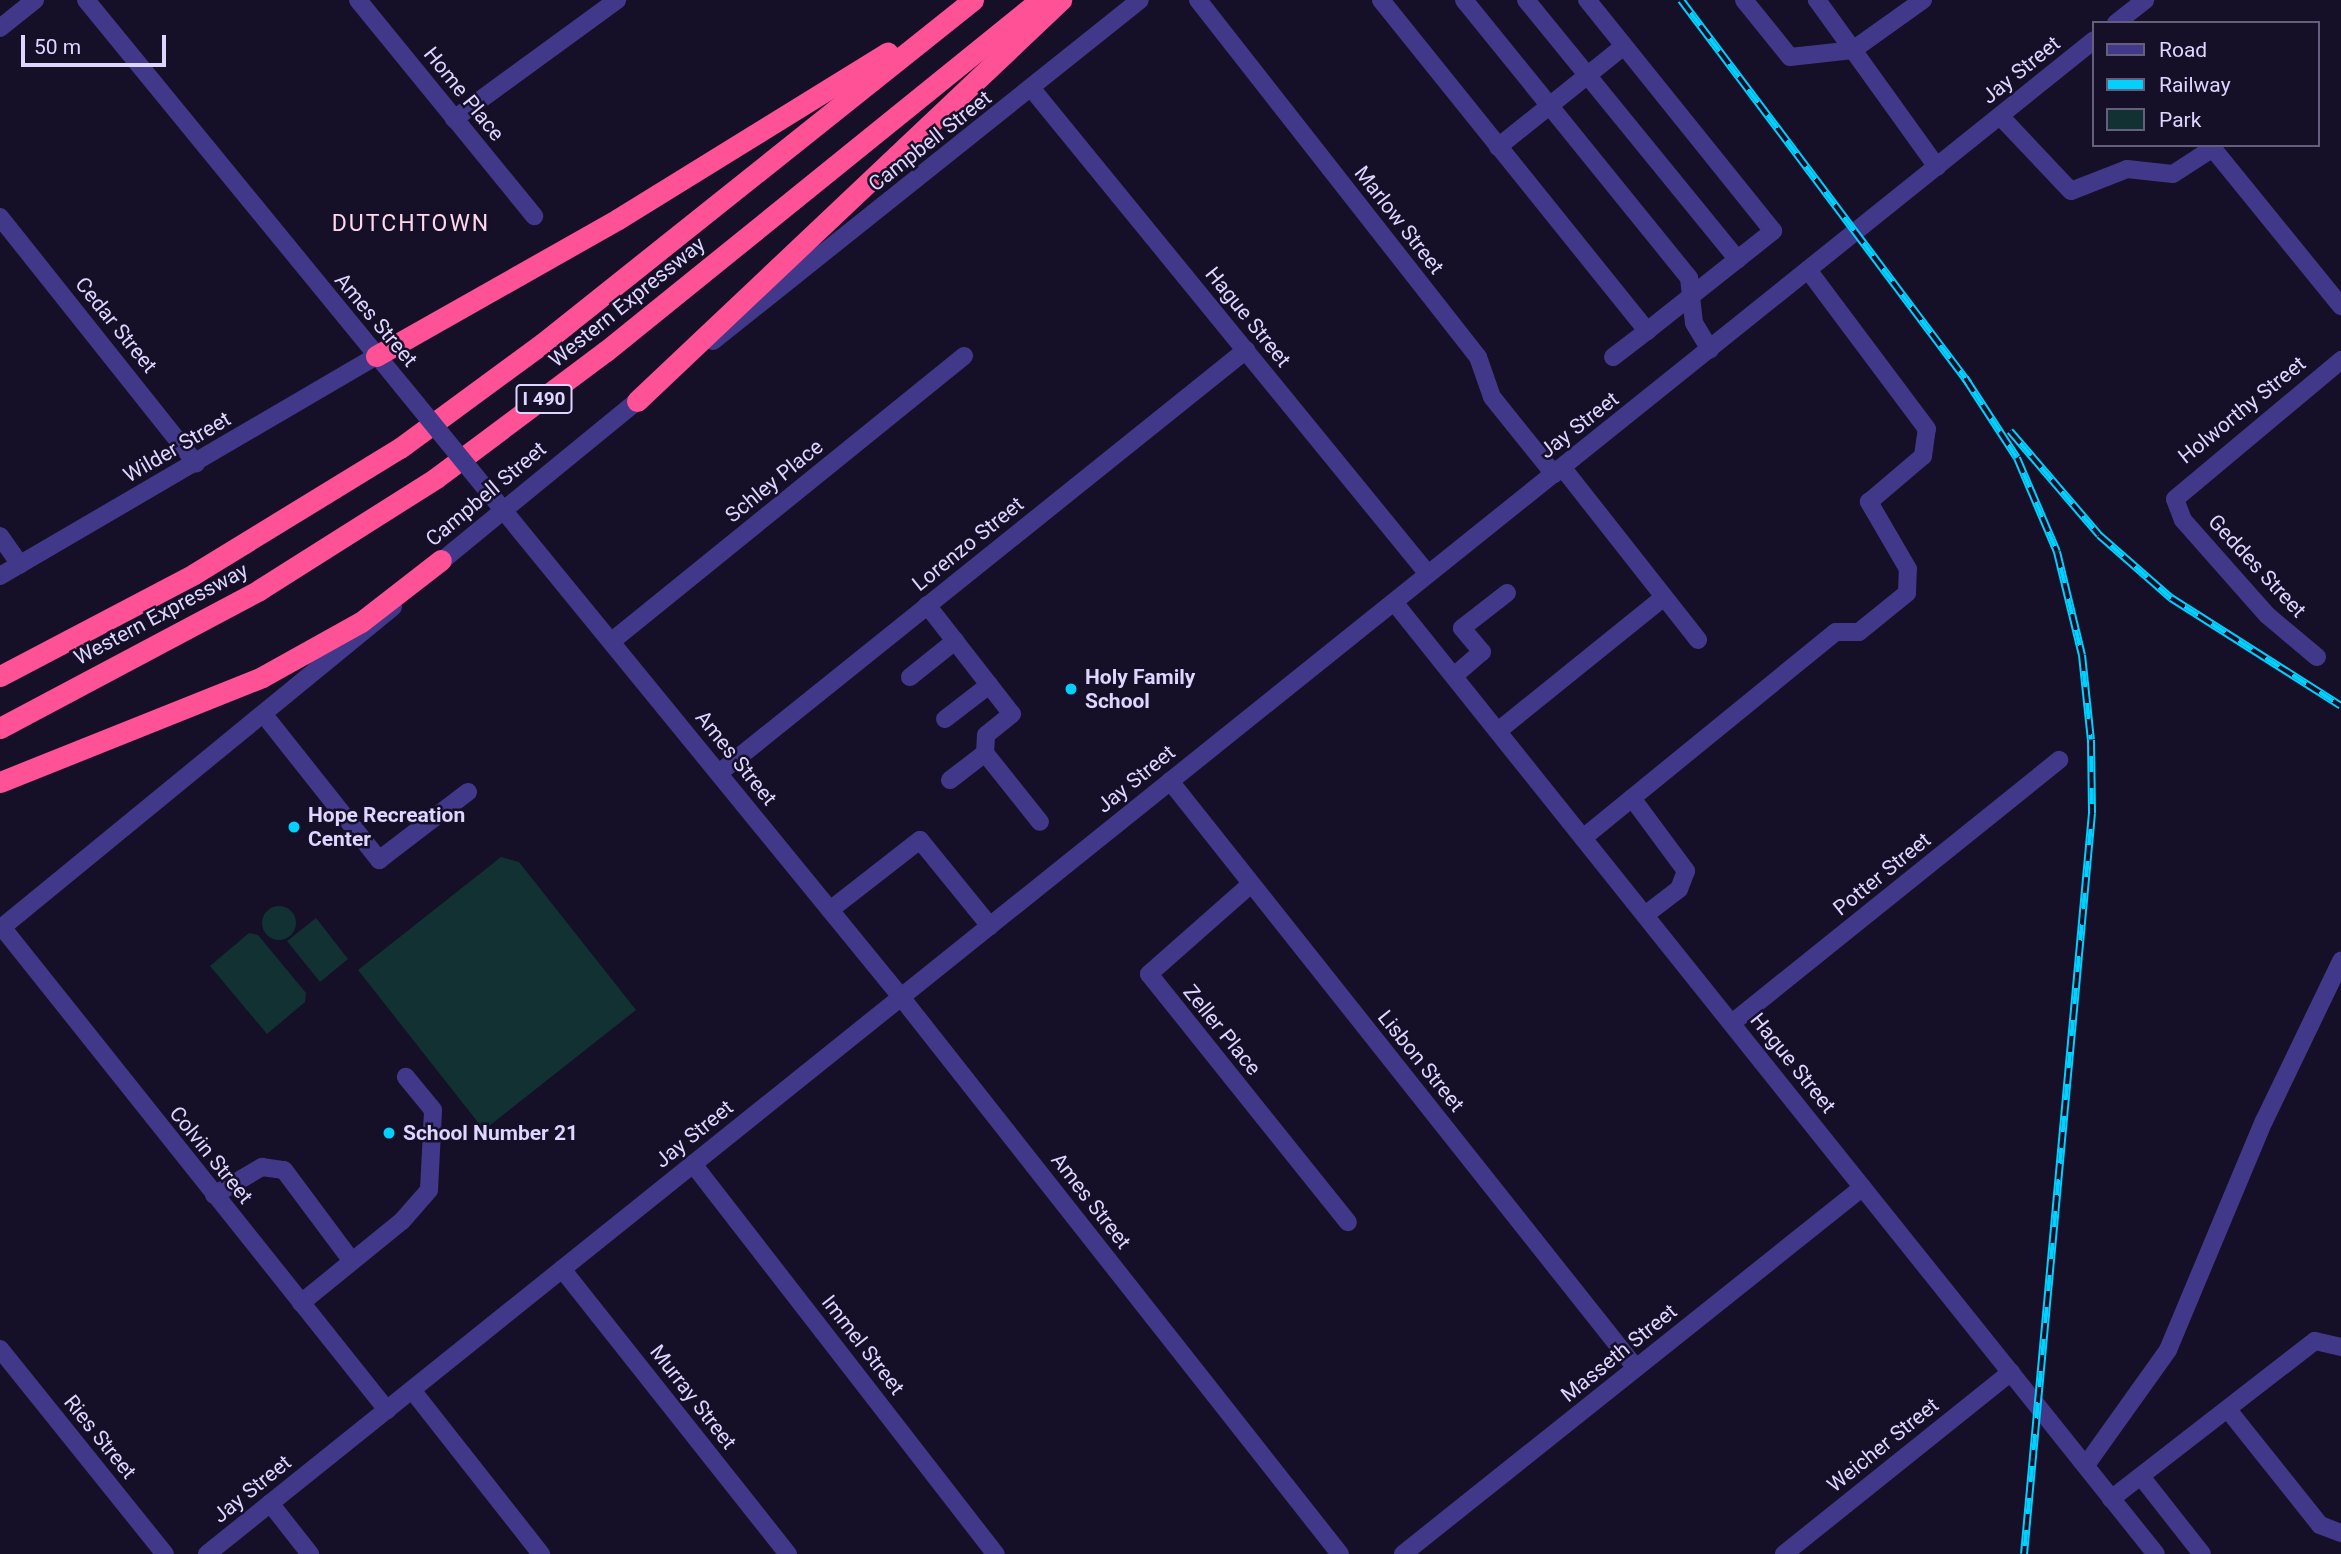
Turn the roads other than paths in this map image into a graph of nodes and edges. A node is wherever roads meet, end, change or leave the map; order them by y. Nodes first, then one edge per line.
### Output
1 (35, 0) edge
2 (86, 0) edge
3 (358, 0) edge
4 (617, 0) edge
5 (965, 0) edge
6 (973, 0) edge
7 (1040, 0) edge
8 (1061, 0) edge
9 (1140, 0) edge
10 (1198, 0) edge
11 (1381, 0) edge
12 (1464, 0) edge
13 (1526, 0) edge
14 (1587, 0) edge
15 (1744, 0) edge
16 (1817, 0) edge
17 (1923, 0) edge
18 (2143, 1) edge
19 (2118, 21) edge
20 (0, 28) edge
21 (2092, 42) edge
22 (1624, 46) junction
23 (1853, 50) junction
24 (1587, 75) junction
25 (1032, 89) junction
26 (1548, 107) junction
27 (2000, 116) junction
28 (454, 119) junction
29 (1498, 147) junction
30 (2212, 147) edge
31 (1937, 167) junction
32 (534, 216) dead end
33 (0, 217) edge
34 (1738, 260) junction
35 (1808, 270) junction
36 (1690, 299) junction
37 (2341, 306) edge
38 (1647, 331) junction
39 (1246, 350) junction
40 (1710, 350) junction
41 (376, 356) junction
42 (964, 356) dead end
43 (1613, 357) dead end
44 (2341, 360) edge
45 (637, 401) junction
46 (196, 463) junction
47 (1558, 470) junction
48 (2175, 499) joint
49 (497, 501) junction
50 (0, 536) edge
51 (442, 560) junction
52 (20, 565) junction
53 (1428, 574) junction
54 (0, 576) edge
55 (1507, 593) dead end
56 (1664, 597) junction
57 (1395, 602) junction
58 (927, 606) junction
59 (1698, 640) dead end
60 (612, 641) junction
61 (955, 641) junction
62 (2317, 657) dead end
63 (0, 676) edge
64 (1454, 676) junction
65 (910, 677) dead end
66 (989, 685) junction
67 (265, 716) junction
68 (945, 719) dead end
69 (0, 728) edge
70 (1498, 730) junction
71 (985, 753) junction
72 (2059, 760) dead end
73 (719, 773) junction
74 (950, 780) dead end
75 (1170, 781) junction
76 (0, 782) edge
77 (468, 792) dead end
78 (1632, 797) junction
79 (1040, 822) dead end
80 (1583, 838) junction
81 (1251, 884) junction
82 (830, 910) junction
83 (1645, 915) junction
84 (990, 926) junction
85 (1, 928) edge
86 (2341, 961) edge
87 (901, 998) junction
88 (1732, 1023) junction
89 (406, 1077) dead end
90 (693, 1164) junction
91 (1863, 1186) junction
92 (214, 1195) junction
93 (1348, 1222) dead end
94 (351, 1259) junction
95 (562, 1269) junction
96 (301, 1303) junction
97 (2341, 1348) edge
98 (0, 1349) edge
99 (1636, 1368) junction
100 (2011, 1372) junction
101 (412, 1390) junction
102 (387, 1410) junction
103 (2229, 1411) junction
104 (2086, 1465) junction
105 (2143, 1479) junction
106 (2111, 1499) junction
107 (270, 1503) junction
108 (2341, 1533) edge
109 (165, 1554) edge
110 (207, 1554) edge
111 (310, 1554) edge
112 (541, 1554) edge
113 (788, 1554) edge
114 (996, 1554) edge
115 (1340, 1554) edge
116 (1402, 1554) edge
117 (1784, 1554) edge
118 (2156, 1554) edge
119 (2202, 1554) edge

1 - 20 street
2 - 41 street, Ames Street
3 - 28 street, Home Place
4 - 28 street
5 - 41 highway
6 - 63 highway, Western Expressway / I 490
7 - 69 highway, Western Expressway / I 490
8 - 45 highway
9 - 25 street, Campbell Street
10 - 47 street, Marlow Street
11 - 29 street
12 - 26 street
13 - 24 street
14 - 22 street
15 - 23 street
16 - 23 street
17 - 23 street
18 - 19 street
21 - 27 street, Jay Street
22 - 24 street
22 - 34 street
23 - 31 street
24 - 26 street
24 - 34 street
25 - 39 street, Hague Street
25 - 45 street, Campbell Street
26 - 29 street
26 - 36 street
27 - 30 street
27 - 31 street, Jay Street
28 - 32 street, Home Place
29 - 38 street
30 - 37 street
31 - 35 street, Jay Street
33 - 46 street, Cedar Street
34 - 36 street
35 - 40 street, Jay Street
35 - 78 street
36 - 38 street
36 - 40 street
38 - 43 street
39 - 53 street, Hague Street
39 - 58 street, Lorenzo Street
40 - 47 street, Jay Street
41 - 46 street, Wilder Street
41 - 49 street, Ames Street, bridge
42 - 60 street, Schley Place
44 - 48 street, Holworthy Street
45 - 49 street, Campbell Street
46 - 52 street, Wilder Street
47 - 53 street, Jay Street
47 - 56 street, Marlow Street
48 - 62 street, Geddes Street
49 - 51 street, Campbell Street
49 - 60 street, Ames Street
50 - 52 street
51 - 67 street, Campbell Street
51 - 76 highway
52 - 54 street, Wilder Street
53 - 57 street, Jay Street
55 - 64 street
56 - 59 street, Marlow Street
56 - 70 street
57 - 64 street, Hague Street
57 - 75 street, Jay Street
58 - 61 street
58 - 73 street, Lorenzo Street
60 - 73 street, Ames Street
61 - 65 street
61 - 66 street
64 - 70 street, Hague Street
66 - 68 street
66 - 71 street
67 - 77 street
67 - 85 street, Campbell Street
70 - 80 street, Hague Street
71 - 74 street
71 - 79 street
72 - 88 street, Potter Street
73 - 82 street, Ames Street
75 - 81 street, Lisbon Street
75 - 84 street, Jay Street
78 - 80 street
78 - 83 street
80 - 83 street, Hague Street
81 - 93 street, Zeller Place
81 - 99 street, Lisbon Street
82 - 84 street
82 - 87 street, Ames Street
83 - 88 street, Hague Street
84 - 87 street, Jay Street
85 - 92 street, Colvin Street
86 - 104 street
87 - 90 street, Jay Street
87 - 115 street, Ames Street
88 - 91 street, Hague Street
89 - 94 street
90 - 95 street, Jay Street
90 - 114 street, Immel Street
91 - 99 street, Masseth Street
91 - 100 street, Hague Street
92 - 94 street
92 - 96 street, Colvin Street
94 - 96 street
95 - 101 street, Jay Street
95 - 113 street, Murray Street
96 - 102 street, Colvin Street
97 - 103 street
98 - 109 street, Ries Street
99 - 116 street, Masseth Street
100 - 104 street, Hague Street
100 - 117 street, Weicher Street
101 - 102 street, Jay Street
101 - 112 street
102 - 107 street, Jay Street
103 - 105 street
103 - 108 street
104 - 106 street, Hague Street
105 - 106 street
105 - 119 street
106 - 118 street, Hague Street
107 - 110 street, Jay Street
107 - 111 street

